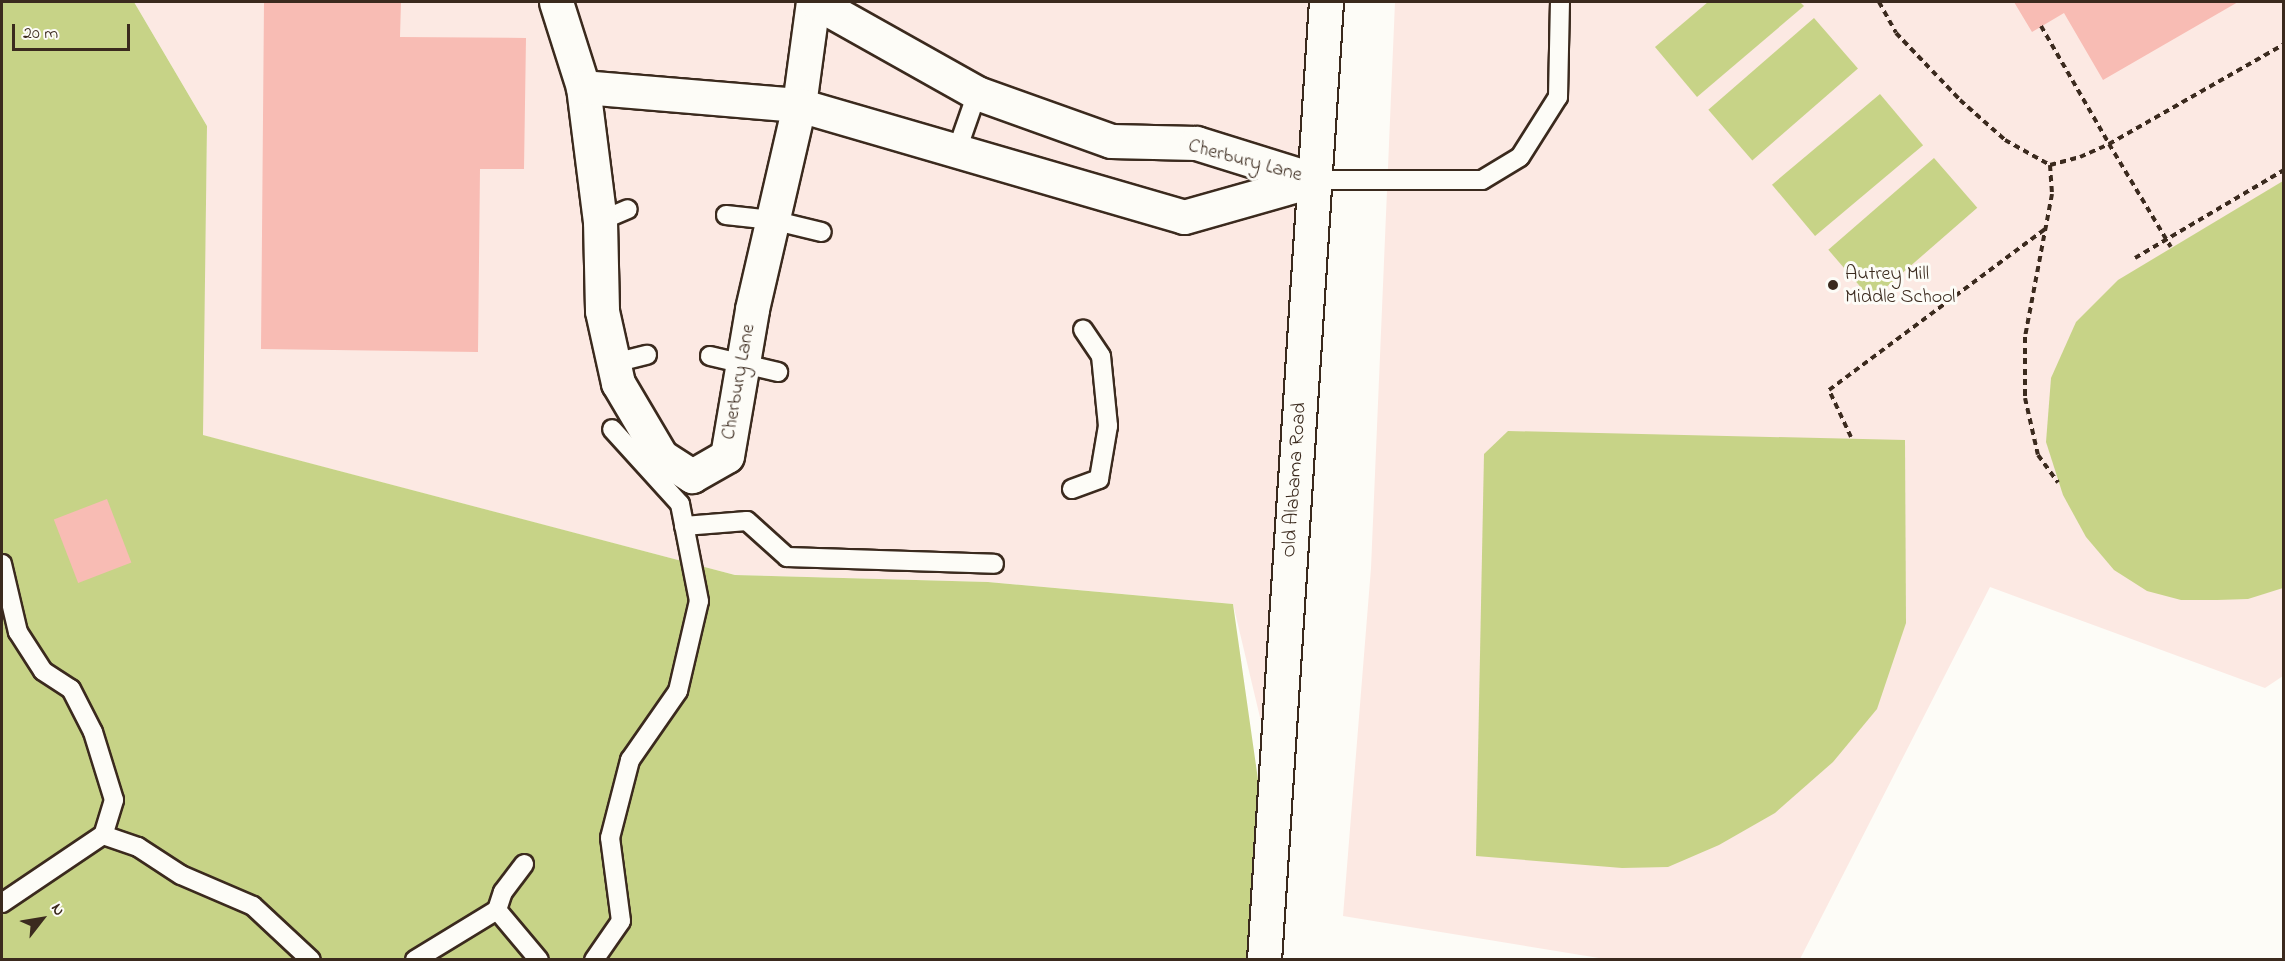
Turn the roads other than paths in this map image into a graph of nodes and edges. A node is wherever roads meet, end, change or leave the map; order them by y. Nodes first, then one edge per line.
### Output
1 (556, 2) edge
2 (814, 2) edge
3 (1326, 2) edge
4 (1560, 2) edge
5 (583, 87) junction
6 (977, 93) junction
7 (798, 105) junction
8 (956, 153) junction
9 (1314, 180) junction
10 (726, 216) dead end
11 (772, 220) junction
12 (822, 232) dead end
13 (1083, 329) dead end
14 (647, 355) dead end
15 (710, 356) dead end
16 (614, 363) junction
17 (742, 366) junction
18 (778, 372) dead end
19 (612, 429) dead end
20 (1072, 489) dead end
21 (684, 526) junction
22 (2, 564) edge
23 (994, 564) dead end
24 (104, 835) junction
25 (524, 864) dead end
26 (2, 903) edge
27 (497, 910) junction
28 (428, 956) edge
29 (310, 960) edge
30 (539, 960) edge
31 (594, 960) edge
32 (1264, 960) edge

1 - 5 street, Cherbury Lane
2 - 6 street, Cherbury Lane
2 - 7 street, Cherbury Lane
3 - 9 street, Old Alabama Road
4 - 9 lane
5 - 7 street, Cherbury Lane
5 - 16 street, Cherbury Lane
6 - 8 lane
6 - 9 street, Cherbury Lane
7 - 8 street, Cherbury Lane
7 - 11 street, Cherbury Lane
8 - 9 street, Cherbury Lane
9 - 32 street, Old Alabama Road
10 - 11 lane
11 - 12 lane
11 - 17 street, Cherbury Lane
13 - 20 lane
14 - 16 lane
15 - 17 lane
16 - 17 street, Cherbury Lane
17 - 18 lane
19 - 21 lane
21 - 23 lane
21 - 31 lane
22 - 24 lane
24 - 26 lane
24 - 29 lane
25 - 27 lane
27 - 28 lane
27 - 30 lane

